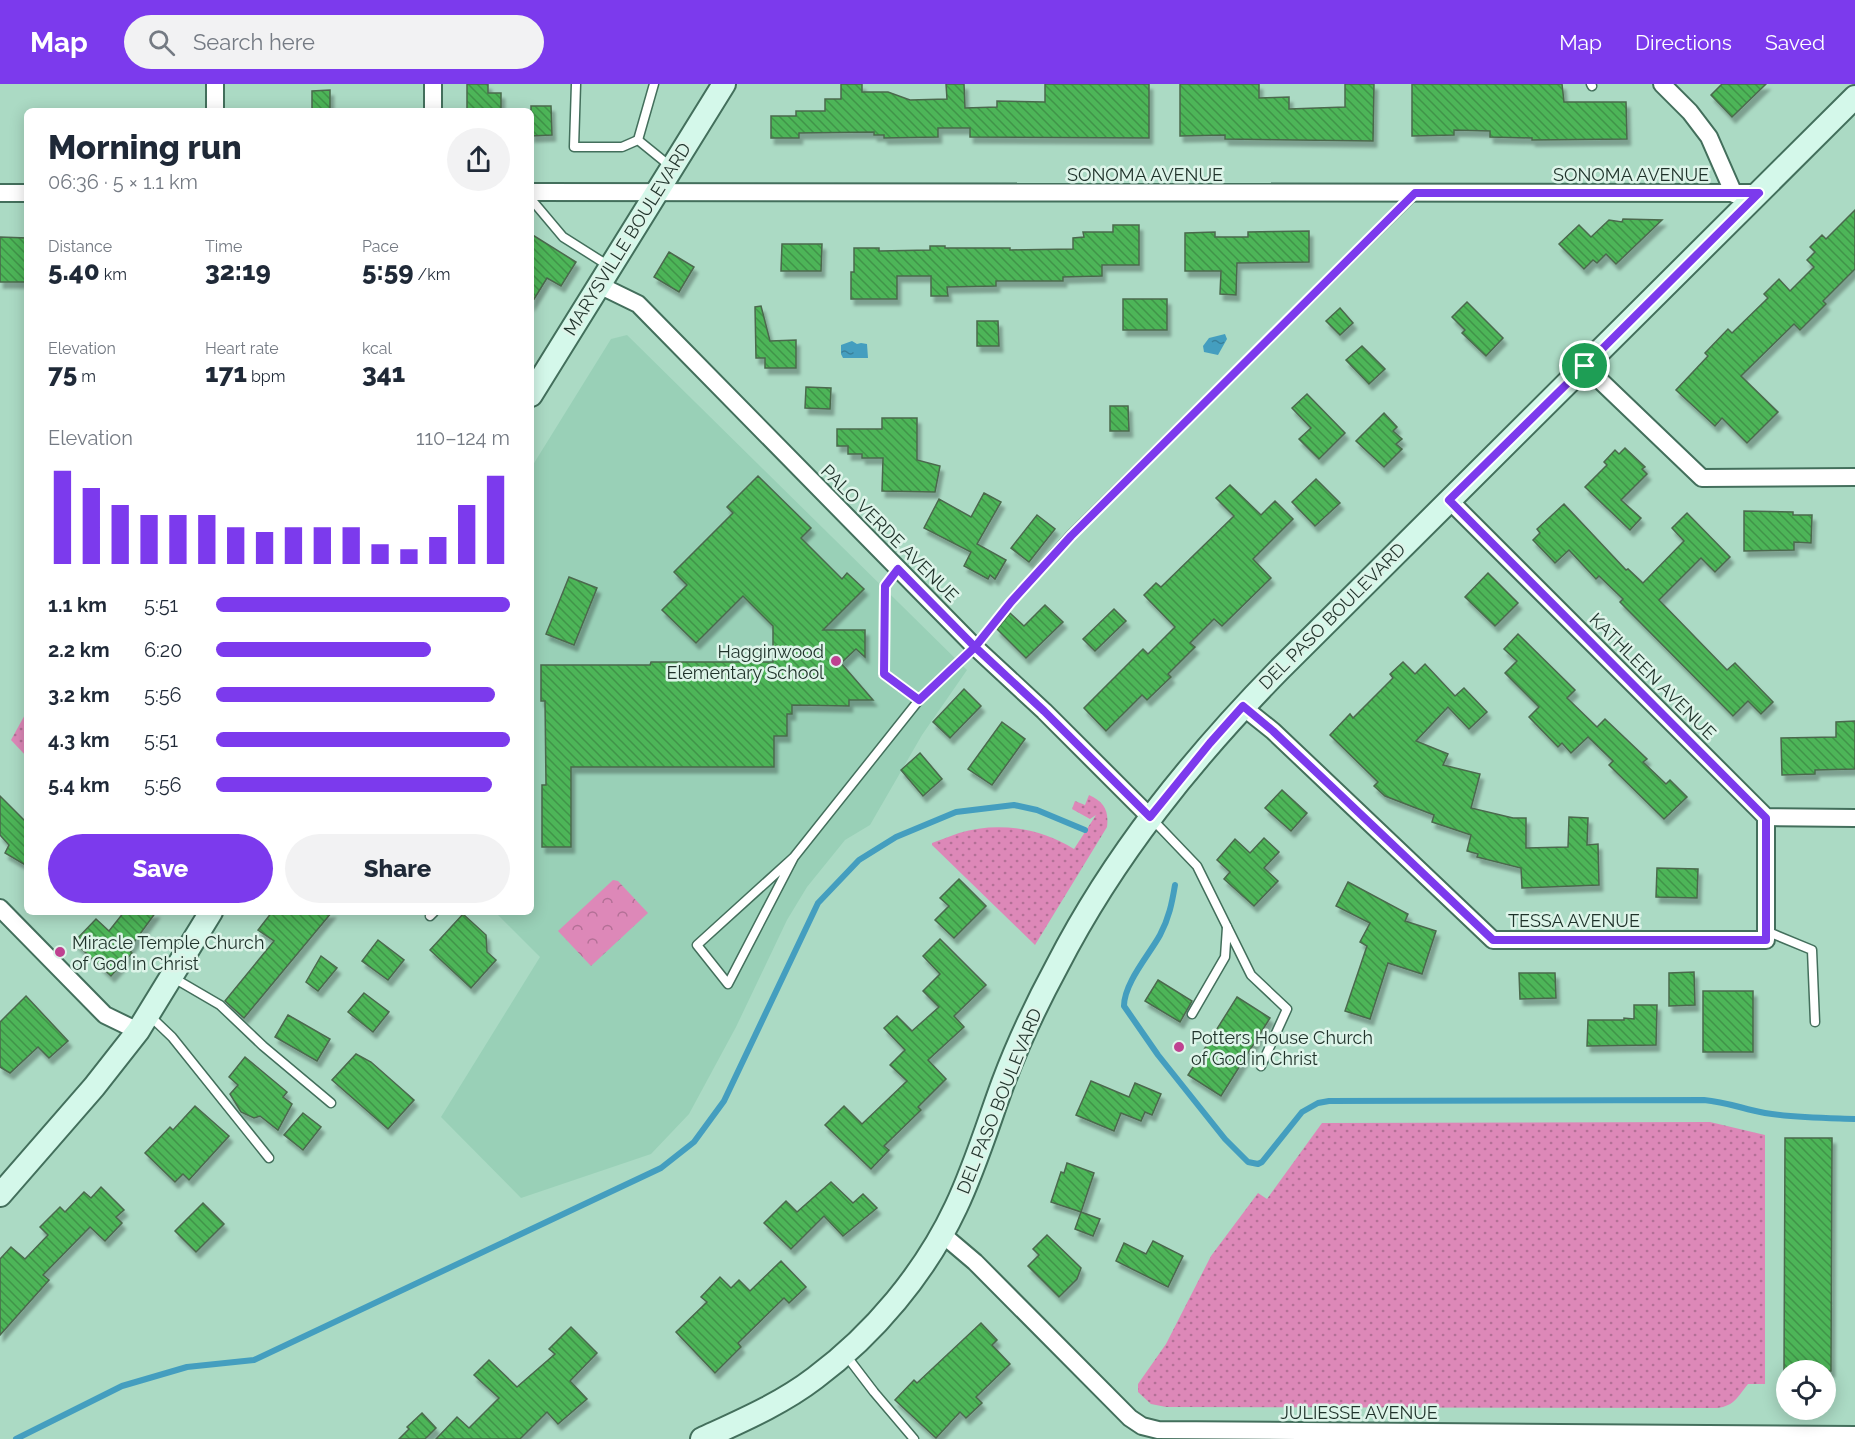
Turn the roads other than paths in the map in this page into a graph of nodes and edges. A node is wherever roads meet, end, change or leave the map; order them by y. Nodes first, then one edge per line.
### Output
1 (215, 84) edge
2 (433, 84) edge
3 (576, 84) edge
4 (654, 84) edge
5 (724, 84) edge
6 (1662, 84) edge
7 (1855, 98) edge
8 (214, 108) edge
9 (433, 108) edge
10 (638, 140) junction
11 (671, 168) junction
12 (534, 192) edge
13 (0, 193) edge
14 (24, 193) edge
15 (656, 193) junction
16 (1415, 193) junction
17 (1759, 193) junction
18 (1734, 194) junction
19 (534, 202) edge
20 (604, 276) junction
21 (1585, 366) junction
22 (534, 390) edge
23 (1855, 477) edge
24 (1449, 500) junction
25 (898, 569) junction
26 (975, 647) junction
27 (919, 700) junction
28 (1243, 706) junction
29 (1150, 817) junction
30 (1766, 818) junction
31 (1855, 818) edge
32 (794, 857) junction
33 (0, 908) edge
34 (209, 915) edge
35 (1227, 927) junction
36 (1766, 931) junction
37 (171, 977) junction
38 (1192, 1014) dead end
39 (1815, 1022) dead end
40 (143, 1023) junction
41 (1261, 1066) dead end
42 (331, 1103) dead end
43 (269, 1158) dead end
44 (0, 1195) edge
45 (942, 1234) junction
46 (844, 1354) junction
47 (1173, 1435) edge
48 (1855, 1435) edge
49 (702, 1439) edge
50 (914, 1439) edge

1 - 8 street
2 - 9 street
3 - 10 lane
4 - 10 lane
5 - 11 main road, MARYSVILLE BOULEVARD
6 - 18 street
7 - 17 main road, DEL PASO BOULEVARD
10 - 11 lane
11 - 15 main road, MARYSVILLE BOULEVARD
12 - 15 street, SONOMA AVENUE
13 - 14 street
15 - 16 street, SONOMA AVENUE
15 - 20 main road, MARYSVILLE BOULEVARD
16 - 18 street, SONOMA AVENUE
16 - 26 lane
17 - 18 street, SONOMA AVENUE
17 - 21 main road, DEL PASO BOULEVARD
19 - 20 lane
20 - 22 main road, MARYSVILLE BOULEVARD
20 - 25 street, PALO VERDE AVENUE
21 - 23 street
21 - 24 main road, DEL PASO BOULEVARD
24 - 28 main road, DEL PASO BOULEVARD
24 - 30 street, KATHLEEN AVENUE
25 - 26 street, PALO VERDE AVENUE
25 - 27 lane
26 - 27 lane
26 - 29 street, PALO VERDE AVENUE
27 - 32 lane
28 - 29 main road, DEL PASO BOULEVARD
28 - 36 street, TESSA AVENUE
29 - 35 lane
29 - 45 main road, DEL PASO BOULEVARD
30 - 31 street
30 - 36 street
32 - 32 lane
33 - 40 street
34 - 37 main road
35 - 38 lane
35 - 41 lane
36 - 39 lane
37 - 40 main road
37 - 42 lane
40 - 43 lane
40 - 44 main road
45 - 46 main road, DEL PASO BOULEVARD
45 - 47 street, JULIESSE AVENUE
46 - 49 main road, DEL PASO BOULEVARD
46 - 50 lane
47 - 48 street, JULIESSE AVENUE

